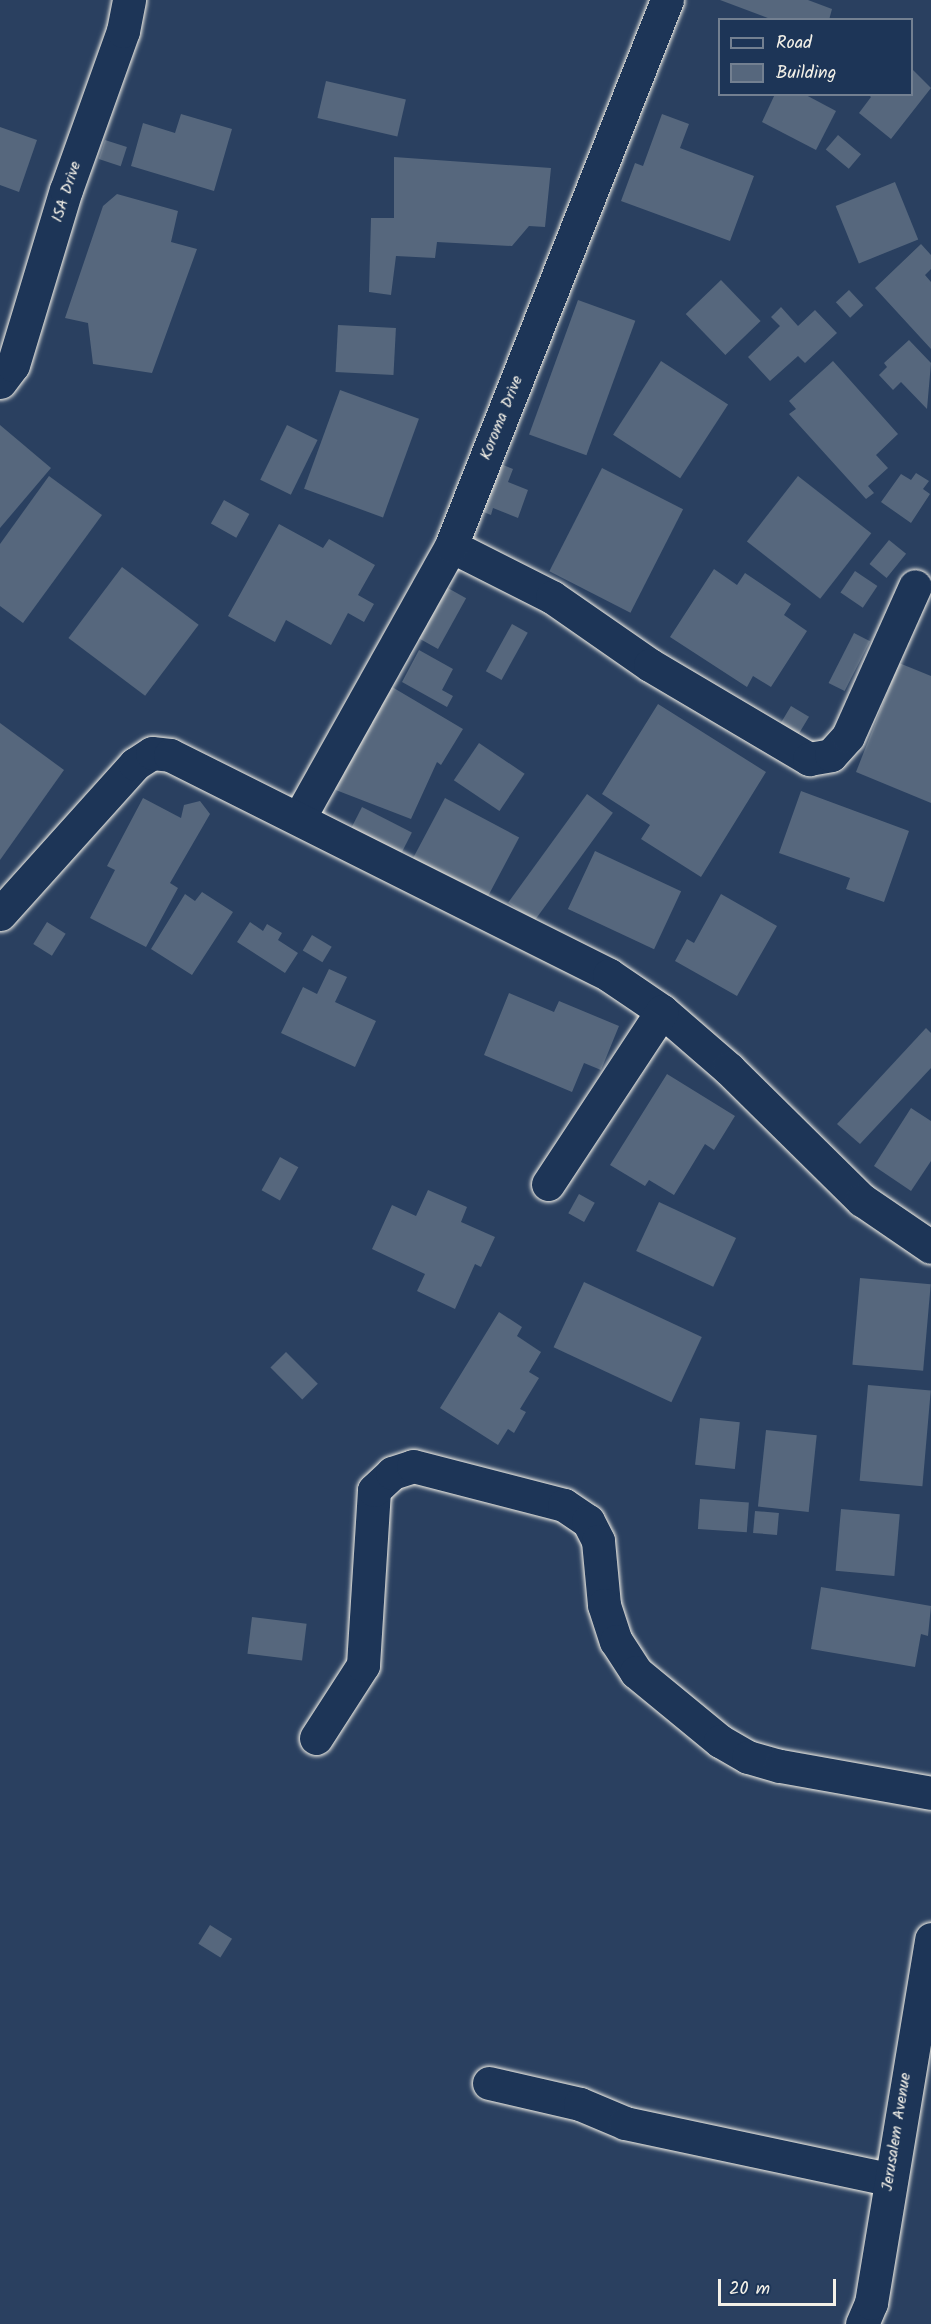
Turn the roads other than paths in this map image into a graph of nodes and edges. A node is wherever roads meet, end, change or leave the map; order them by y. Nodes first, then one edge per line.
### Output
1 (129, 0) edge
2 (668, 0) edge
3 (0, 382) edge
4 (451, 546) junction
5 (915, 586) dead end
6 (299, 818) junction
7 (0, 914) edge
8 (662, 1011) junction
9 (548, 1184) dead end
10 (931, 1247) edge
11 (316, 1738) dead end
12 (931, 1793) edge
13 (931, 1939) edge
14 (923, 2017) edge
15 (489, 2083) dead end
16 (889, 2180) junction
17 (862, 2324) edge

1 - 3 street, ISA Drive
2 - 4 street, Koroma Drive
4 - 5 street
4 - 6 street, Koroma Drive
6 - 7 street
6 - 8 street
8 - 9 street
8 - 10 street
11 - 12 street
13 - 14 street, Jerusalem Avenue
14 - 16 street, Jerusalem Avenue
15 - 16 street
16 - 17 street, Jerusalem Avenue

